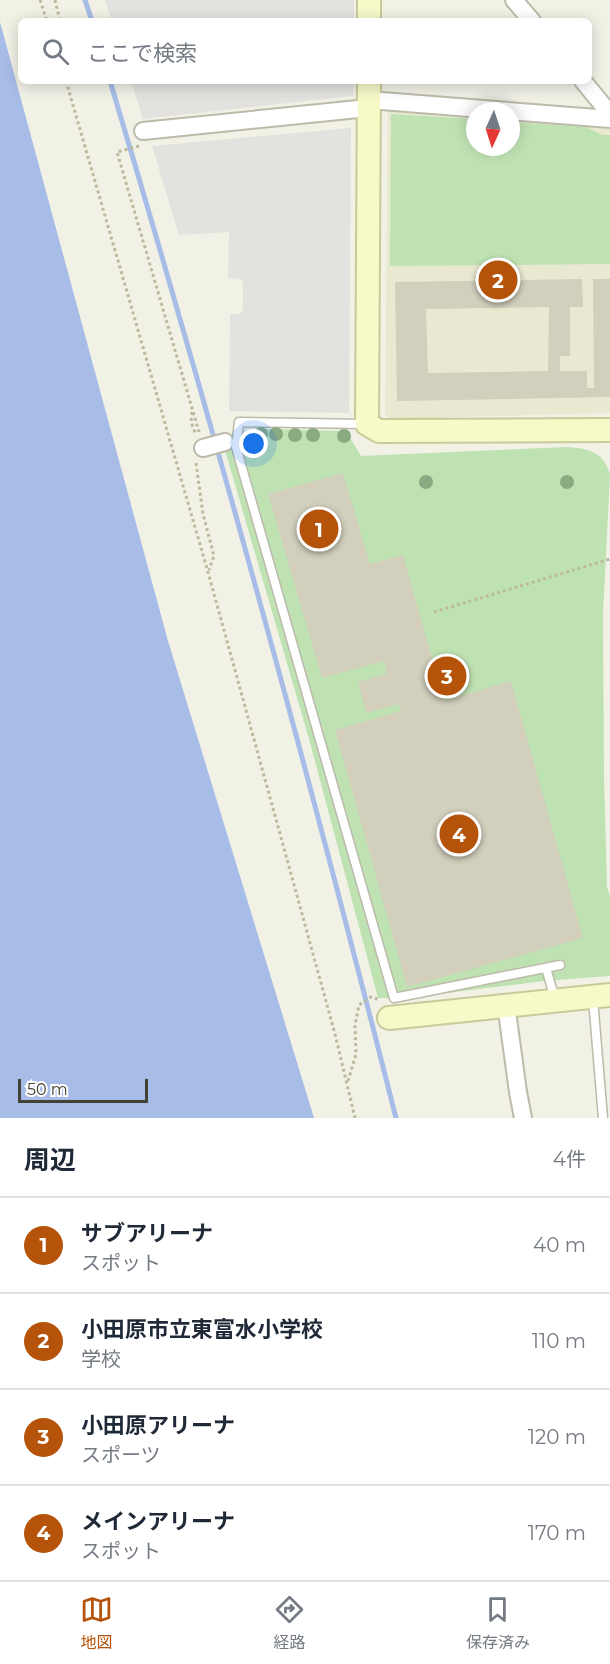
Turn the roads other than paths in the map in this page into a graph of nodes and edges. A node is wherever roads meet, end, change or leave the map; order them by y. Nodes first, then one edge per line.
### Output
1 (369, 0) edge
2 (514, 0) edge
3 (369, 18) edge
4 (529, 18) edge
5 (585, 84) edge
6 (369, 96) edge
7 (610, 114) edge
8 (610, 118) edge
9 (143, 138) road end
10 (367, 424) junction
11 (610, 430) edge
12 (225, 442) dead end
13 (199, 450) road end
14 (560, 965) dead end
15 (546, 968) junction
16 (602, 996) edge
17 (555, 1000) junction
18 (506, 1004) junction
19 (394, 1011) junction
20 (523, 1118) edge
21 (603, 1118) edge

1 - 3 street
2 - 4 street
5 - 7 street
6 - 8 street
6 - 9 street
6 - 10 street
10 - 11 street
10 - 19 lane
12 - 13 street
14 - 15 lane
15 - 17 lane
15 - 19 lane
16 - 17 street
16 - 21 lane
17 - 18 street
18 - 19 street
18 - 20 street

